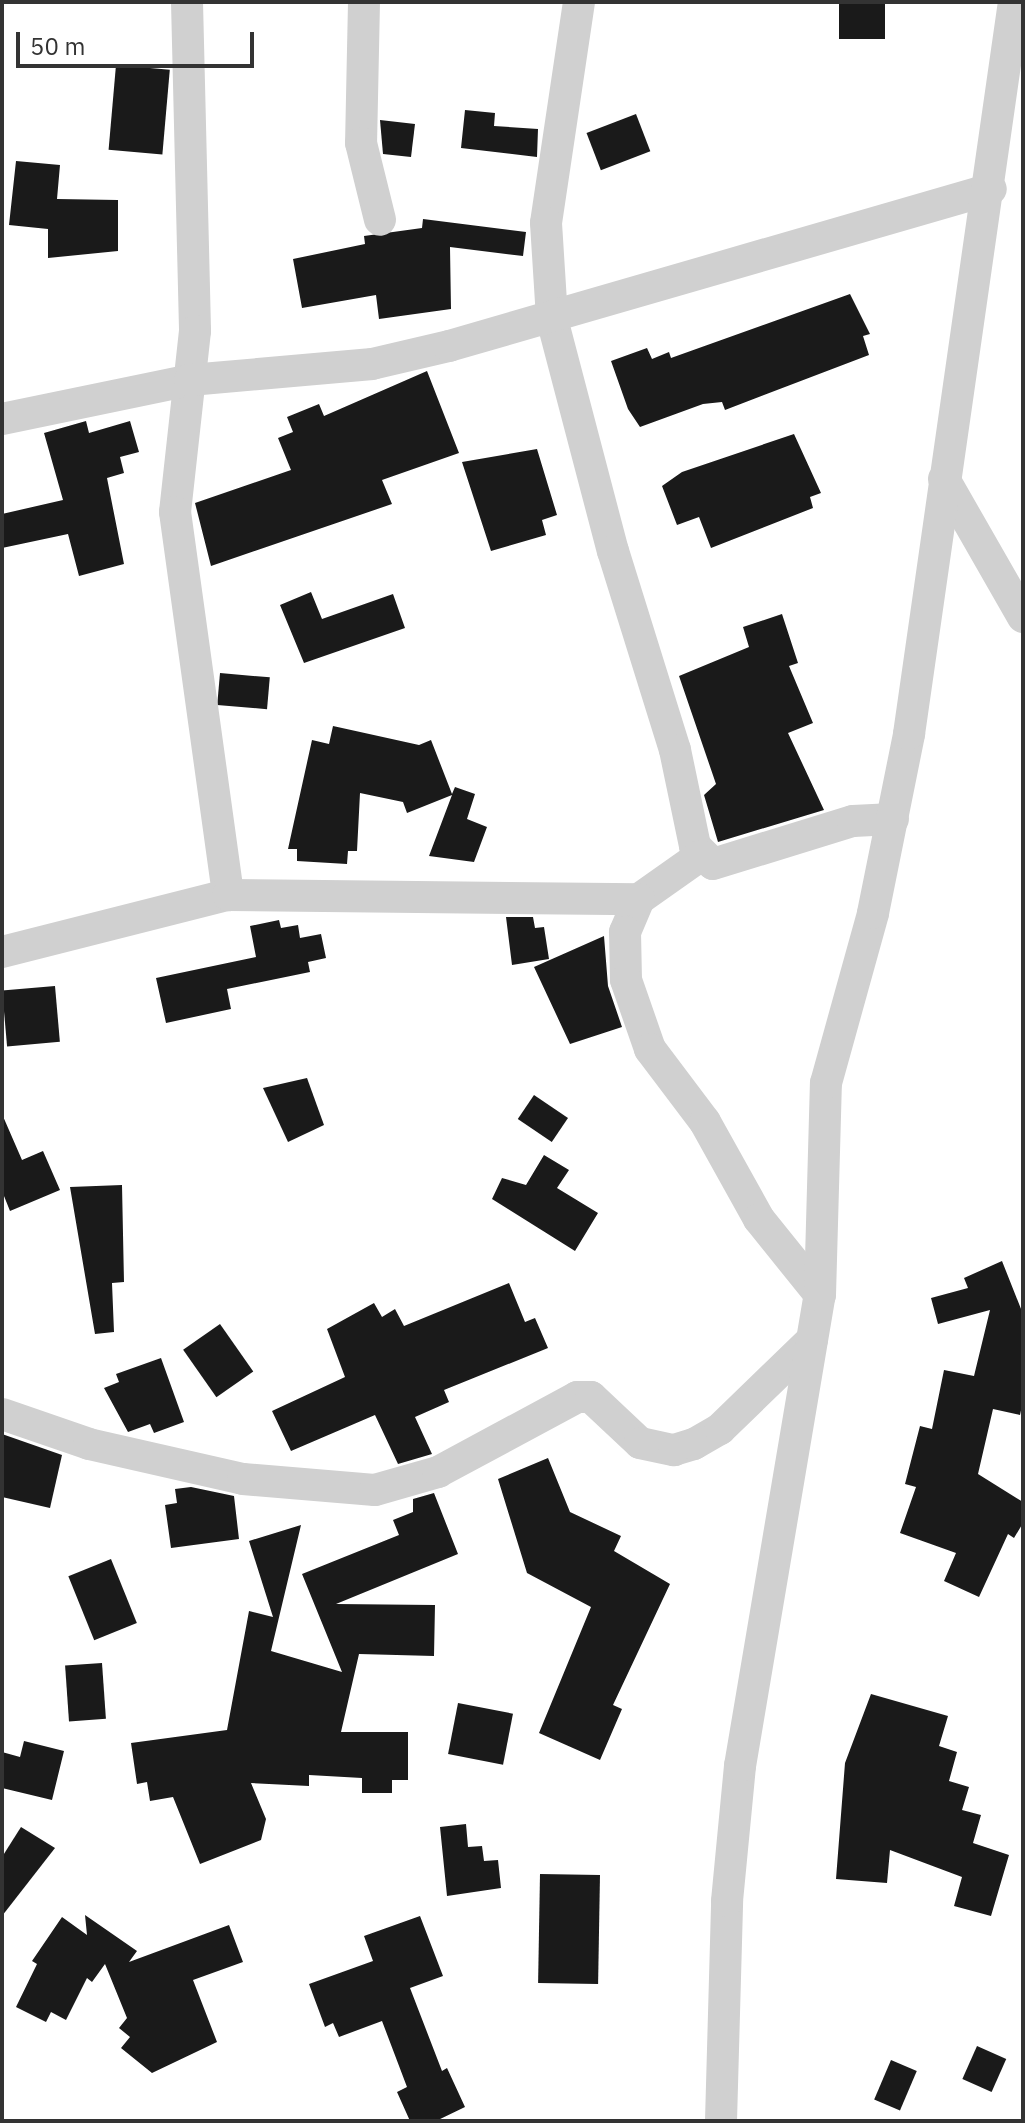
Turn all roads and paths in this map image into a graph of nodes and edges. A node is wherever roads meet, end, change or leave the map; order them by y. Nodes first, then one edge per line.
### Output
1 (187, 2) edge
2 (364, 2) edge
3 (579, 2) edge
4 (1014, 2) edge
5 (991, 189) junction
6 (380, 220) dead end
7 (552, 319) junction
8 (190, 380) junction
9 (2, 419) edge
10 (944, 479) junction
11 (1023, 617) edge
12 (893, 819) junction
13 (700, 856) junction
14 (228, 895) junction
15 (639, 899) junction
16 (2, 952) edge
17 (820, 1295) junction
18 (812, 1340) junction
19 (2, 1414) edge
20 (721, 2121) edge

1 - 8 street
2 - 6 street
3 - 7 street
4 - 5 street
5 - 7 street
5 - 10 street
7 - 8 street
7 - 13 street
8 - 9 street
8 - 14 street
10 - 11 street
10 - 12 street
12 - 13 street
12 - 17 street
13 - 15 street
14 - 15 street
14 - 16 street
15 - 17 street
17 - 18 street
18 - 19 street
18 - 20 street

